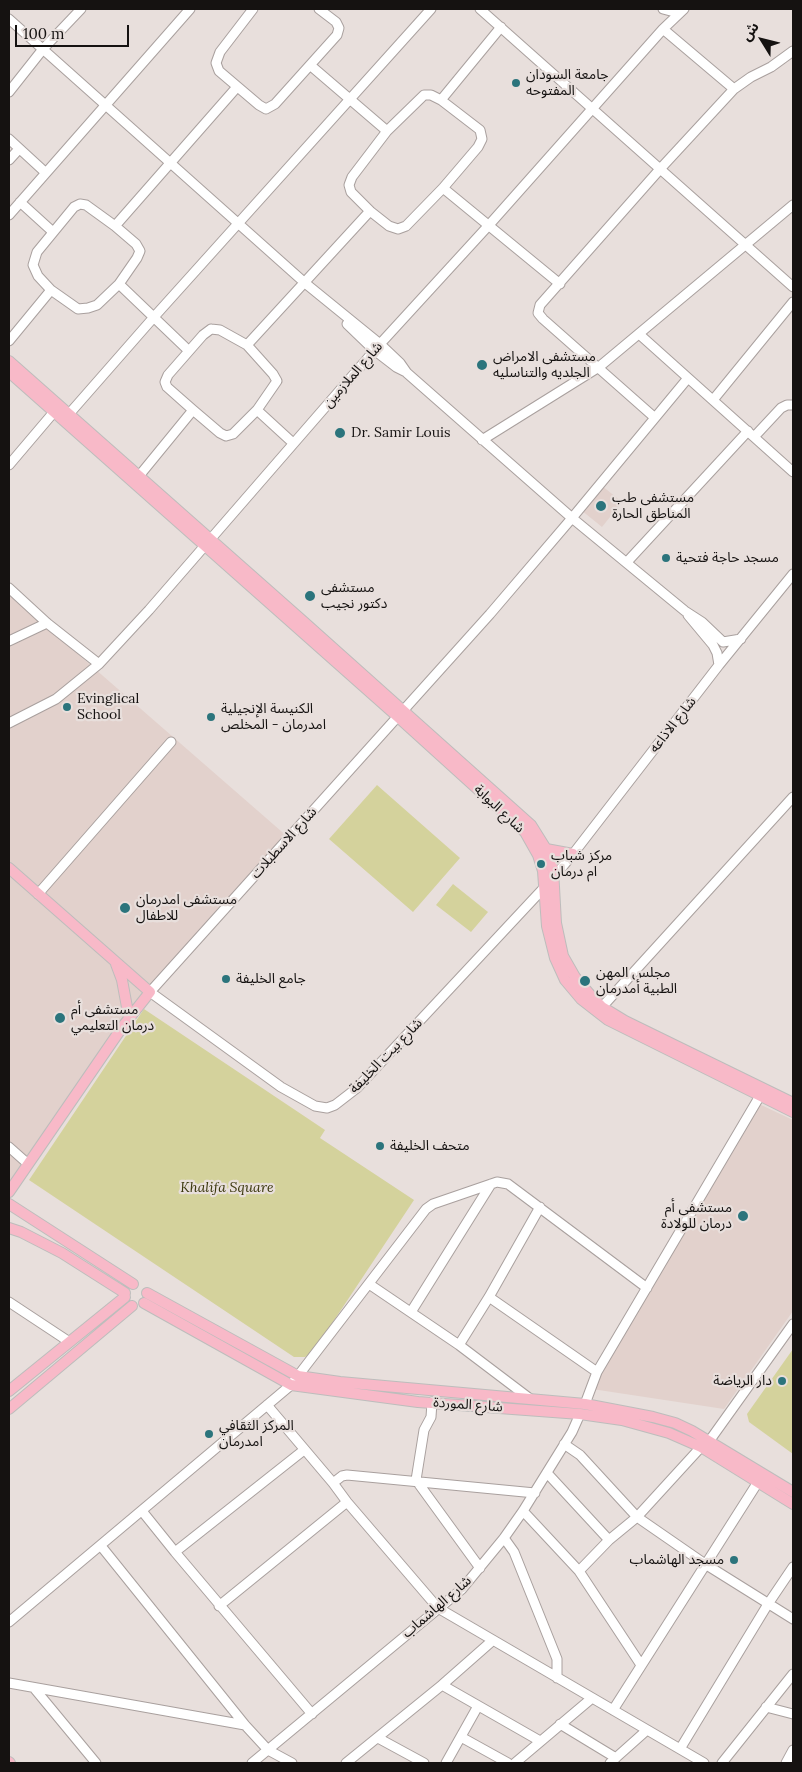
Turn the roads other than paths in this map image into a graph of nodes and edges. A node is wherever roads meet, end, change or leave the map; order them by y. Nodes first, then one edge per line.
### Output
1 (81, 9) edge
2 (190, 9) edge
3 (319, 9) edge
4 (431, 9) edge
5 (480, 9) edge
6 (496, 9) edge
7 (663, 9) edge
8 (249, 10) edge
9 (681, 11) edge
10 (489, 17) junction
11 (9, 19) edge
12 (501, 28) junction
13 (663, 29) junction
14 (43, 49) junction
15 (793, 52) edge
16 (310, 65) junction
17 (237, 87) junction
18 (734, 89) junction
19 (9, 92) edge
20 (350, 98) junction
21 (441, 100) junction
22 (106, 106) junction
23 (593, 108) junction
24 (387, 131) junction
25 (9, 139) edge
26 (19, 149) junction
27 (9, 160) edge
28 (171, 164) junction
29 (660, 168) junction
30 (46, 173) junction
31 (443, 188) junction
32 (20, 202) junction
33 (793, 205) edge
34 (370, 212) junction
35 (9, 215) edge
36 (238, 223) junction
37 (489, 225) junction
38 (115, 226) junction
39 (53, 232) junction
40 (746, 245) junction
41 (305, 283) junction
42 (119, 284) junction
43 (560, 284) junction
44 (793, 288) edge
45 (51, 290) junction
46 (793, 302) edge
47 (336, 310) junction
48 (154, 317) junction
49 (639, 334) junction
50 (362, 338) junction
51 (9, 341) edge
52 (247, 345) junction
53 (377, 347) junction
54 (189, 351) junction
55 (9, 361) edge
56 (364, 362) junction
57 (599, 367) junction
58 (10, 375) edge
59 (688, 378) junction
60 (713, 400) junction
61 (793, 405) edge
62 (193, 410) junction
63 (257, 410) junction
64 (54, 412) junction
65 (69, 414) junction
66 (654, 417) junction
67 (751, 434) junction
68 (482, 440) junction
69 (293, 443) junction
70 (9, 465) edge
71 (793, 472) edge
72 (139, 476) junction
73 (572, 518) junction
74 (207, 542) junction
75 (627, 562) junction
76 (793, 574) edge
77 (9, 588) edge
78 (685, 611) junction
79 (47, 623) junction
80 (741, 639) junction
81 (9, 641) edge
82 (99, 664) junction
83 (719, 665) junction
84 (401, 714) junction
85 (9, 723) edge
86 (171, 742) dead end
87 (793, 797) edge
88 (546, 849) junction
89 (573, 854) junction
90 (9, 868) edge
91 (554, 877) junction
92 (545, 886) junction
93 (38, 894) junction
94 (115, 961) junction
95 (150, 992) junction
96 (602, 1007) junction
97 (129, 1018) junction
98 (762, 1092) junction
99 (793, 1103) edge
100 (793, 1112) edge
101 (9, 1147) edge
102 (28, 1163) junction
103 (491, 1184) junction
104 (9, 1192) edge
105 (9, 1204) edge
106 (540, 1207) junction
107 (9, 1228) edge
108 (133, 1284) junction
109 (369, 1284) junction
110 (647, 1288) junction
111 (125, 1295) junction
112 (489, 1297) junction
113 (145, 1298) junction
114 (9, 1302) edge
115 (132, 1306) junction
116 (411, 1312) junction
117 (793, 1324) edge
118 (78, 1333) junction
119 (68, 1341) junction
120 (86, 1344) junction
121 (458, 1345) junction
122 (597, 1372) junction
123 (298, 1376) junction
124 (291, 1385) junction
125 (417, 1389) junction
126 (9, 1391) edge
127 (529, 1398) junction
128 (418, 1402) junction
129 (432, 1402) junction
130 (585, 1404) junction
131 (267, 1405) junction
132 (9, 1409) edge
133 (580, 1414) junction
134 (710, 1440) junction
135 (564, 1444) junction
136 (701, 1447) junction
137 (304, 1450) junction
138 (547, 1473) junction
139 (416, 1480) junction
140 (758, 1482) junction
141 (333, 1483) junction
142 (793, 1492) edge
143 (535, 1493) junction
144 (347, 1502) junction
145 (793, 1504) edge
146 (142, 1511) junction
147 (523, 1511) junction
148 (637, 1517) junction
149 (504, 1538) junction
150 (609, 1540) junction
151 (100, 1546) junction
152 (175, 1552) junction
153 (705, 1564) junction
154 (793, 1567) edge
155 (480, 1568) junction
156 (579, 1571) junction
157 (768, 1604) junction
158 (219, 1606) junction
159 (438, 1608) junction
160 (793, 1619) edge
161 (9, 1622) edge
162 (492, 1641) junction
163 (641, 1665) junction
164 (793, 1674) edge
165 (557, 1678) junction
166 (9, 1683) edge
167 (442, 1685) junction
168 (34, 1688) junction
169 (592, 1698) junction
170 (478, 1706) junction
171 (766, 1708) junction
172 (613, 1710) junction
173 (312, 1714) junction
174 (793, 1714) edge
175 (560, 1724) junction
176 (244, 1725) junction
177 (647, 1730) junction
178 (460, 1737) junction
179 (378, 1738) junction
180 (540, 1741) junction
181 (680, 1749) junction
182 (268, 1750) junction
183 (611, 1762) edge
184 (96, 1763) edge
185 (252, 1763) edge
186 (292, 1763) edge
187 (346, 1763) edge
188 (424, 1763) edge
189 (446, 1763) edge
190 (508, 1763) edge
191 (515, 1763) edge
192 (704, 1763) edge
193 (722, 1763) edge

1 - 14 street
2 - 22 street
3 - 16 street
4 - 20 street
5 - 10 street
6 - 10 street
7 - 9 street
8 - 17 street
9 - 13 street, شارع الملازمين
10 - 12 street
11 - 14 street
12 - 21 street
12 - 23 street
13 - 18 street
13 - 23 street, شارع الملازمين
14 - 19 street
14 - 22 street
15 - 18 street
16 - 17 street
16 - 20 street
17 - 28 street
18 - 29 street
20 - 24 street
20 - 36 street
21 - 24 street
21 - 31 street
22 - 28 street
22 - 30 street
23 - 29 street
23 - 37 street, شارع الملازمين
24 - 34 street
25 - 26 street
26 - 27 street
26 - 30 street
28 - 36 street
28 - 38 street
29 - 40 street
29 - 43 street
30 - 32 street
31 - 34 street
31 - 37 street
32 - 35 street
32 - 39 street
33 - 40 street
34 - 41 street
36 - 41 street
36 - 48 street
37 - 43 street
37 - 53 street, شارع الملازمين
38 - 39 street
38 - 42 street
39 - 45 street
40 - 44 street
40 - 49 street
41 - 47 street
41 - 52 street
42 - 45 street
42 - 48 street
43 - 57 street
45 - 51 street
46 - 60 street
47 - 50 street
47 - 53 street
48 - 54 street
48 - 65 street
49 - 57 street
49 - 59 street
50 - 53 street
50 - 56 street
52 - 54 street
52 - 63 street
53 - 56 street, شارع الملازمين
53 - 68 street
54 - 62 street
55 - 65 main road
56 - 69 street, شارع الملازمين
57 - 66 street
57 - 68 street
58 - 64 main road
59 - 60 street
59 - 66 street, شارع الاسطبلات
60 - 67 street
61 - 67 street
62 - 63 street
62 - 72 street
63 - 69 street
64 - 70 street
64 - 74 main road
65 - 72 main road
66 - 73 street, شارع الاسطبلات
67 - 71 street
67 - 75 street
68 - 73 street
69 - 74 street, شارع الملازمين
72 - 74 main road
73 - 75 street
73 - 84 street, شارع الاسطبلات
74 - 82 street, شارع الملازمين
74 - 84 main road, شارع البوابة
75 - 78 street
76 - 80 street, شارع الاذاعه
77 - 79 street
78 - 80 street
78 - 83 street
79 - 81 street
79 - 82 street
80 - 83 street, شارع الاذاعه
82 - 85 street, شارع الملازمين
83 - 89 street, شارع الاذاعه
84 - 88 main road, شارع البوابة
84 - 92 main road, شارع البوابة
84 - 95 street, شارع الاسطبلات
86 - 93 street
87 - 96 street
88 - 89 main road
88 - 91 main road, شارع البوابة
89 - 91 street, شارع الاذاعه
90 - 93 main road
91 - 92 street, شارع الاذاعه
91 - 96 main road, شارع البوابة
92 - 95 street, شارع بيت الخليفة
92 - 98 main road, شارع البوابة
93 - 94 main road
94 - 95 main road
94 - 97 main road
95 - 97 main road
96 - 98 main road, شارع البوابة
97 - 102 main road
98 - 99 main road, شارع البوابة
98 - 100 main road, شارع البوابة
98 - 110 street
101 - 102 street
102 - 104 main road
103 - 106 street
103 - 109 street
103 - 116 street
105 - 108 main road
106 - 110 street
106 - 112 street
107 - 111 main road
108 - 111 main road
108 - 113 main road
109 - 116 street
109 - 123 street
110 - 122 street
111 - 115 main road
111 - 118 main road
112 - 121 street
112 - 122 street
113 - 115 main road
113 - 123 main road, شارع الموردة
113 - 124 main road, شارع الموردة
114 - 119 street
115 - 120 main road
116 - 121 street
117 - 134 street
118 - 119 main road
118 - 120 main road
119 - 126 main road
120 - 132 main road
121 - 127 street
122 - 130 street
123 - 124 street
123 - 125 main road, شارع الموردة
124 - 128 main road, شارع الموردة
124 - 131 street
125 - 127 main road, شارع الموردة
125 - 128 main road
127 - 130 main road, شارع الموردة
128 - 129 main road, شارع الموردة
129 - 133 main road, شارع الموردة
129 - 139 street
130 - 134 main road, شارع الموردة
131 - 137 street
131 - 146 street
133 - 135 street, شارع الهاشماب
133 - 136 main road, شارع الموردة
134 - 136 street
134 - 142 main road, شارع الموردة
135 - 138 street, شارع الهاشماب
135 - 148 street
136 - 140 main road, شارع الموردة
136 - 148 street
137 - 141 street
137 - 152 street
138 - 143 street, شارع الهاشماب
138 - 150 street
139 - 141 street
139 - 143 street
139 - 155 street
140 - 145 main road, شارع الموردة
140 - 153 street
141 - 144 street
143 - 147 street, شارع الهاشماب
144 - 158 street
144 - 159 street
146 - 151 street
146 - 152 street
147 - 149 street, شارع الهاشماب
147 - 156 street
148 - 150 street
148 - 153 street
149 - 155 street, شارع الهاشماب
149 - 165 street
150 - 156 street
151 - 161 street
151 - 176 street
152 - 158 street
153 - 157 street
153 - 163 street
154 - 157 street
155 - 159 street, شارع الهاشماب
156 - 163 street
157 - 160 street
157 - 181 street
158 - 173 street
159 - 162 street
159 - 173 street, شارع الهاشماب
162 - 165 street
162 - 167 street
163 - 172 street
164 - 171 street
165 - 169 street
166 - 168 street
167 - 170 street
167 - 179 street
168 - 176 street
168 - 184 street
169 - 172 street
169 - 175 street
170 - 178 street
170 - 180 street
171 - 174 street
171 - 193 street
172 - 177 street
173 - 182 street, شارع الهاشماب
175 - 180 street
175 - 183 street
176 - 182 street
177 - 181 street
177 - 183 street
178 - 189 street
178 - 190 street
179 - 187 street
179 - 188 street
180 - 191 street
181 - 192 street
182 - 185 street, شارع الهاشماب
182 - 186 street

